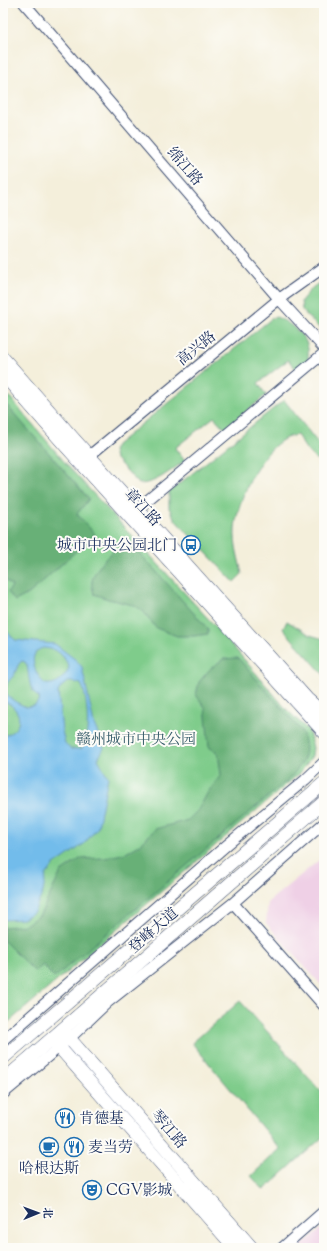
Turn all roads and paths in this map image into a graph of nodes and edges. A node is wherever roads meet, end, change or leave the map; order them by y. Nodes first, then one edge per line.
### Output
1 (24, 3) edge
2 (324, 267) edge
3 (279, 299) junction
4 (324, 348) edge
5 (324, 354) edge
6 (3, 358) edge
7 (3, 374) edge
8 (89, 456) junction
9 (137, 509) junction
10 (307, 699) junction
11 (324, 706) edge
12 (324, 714) edge
13 (324, 732) edge
14 (324, 762) edge
15 (324, 783) edge
16 (324, 802) edge
17 (324, 824) edge
18 (233, 903) junction
19 (324, 1006) edge
20 (66, 1035) junction
21 (3, 1040) edge
22 (55, 1043) junction
23 (3, 1058) edge
24 (3, 1081) edge
25 (3, 1094) edge
26 (324, 1211) edge
27 (235, 1248) edge
28 (252, 1248) edge
29 (282, 1248) edge

1 - 3 street, 绵江路
2 - 3 street, 高兴路
3 - 4 street, 绵江路
3 - 8 street, 高兴路
5 - 9 street
6 - 8 main road, 章江路
7 - 13 main road, 章江路
8 - 9 main road, 章江路
9 - 10 main road, 章江路
10 - 11 main road
10 - 12 main road, 章江路
14 - 21 street
15 - 23 main road, 登峰大道
16 - 20 main road, 登峰大道
17 - 18 street
18 - 19 street
18 - 20 street
20 - 22 main road, 登峰大道
20 - 28 main road, 琴江路
22 - 24 main road, 登峰大道
22 - 25 street
22 - 27 main road, 琴江路
26 - 29 street

